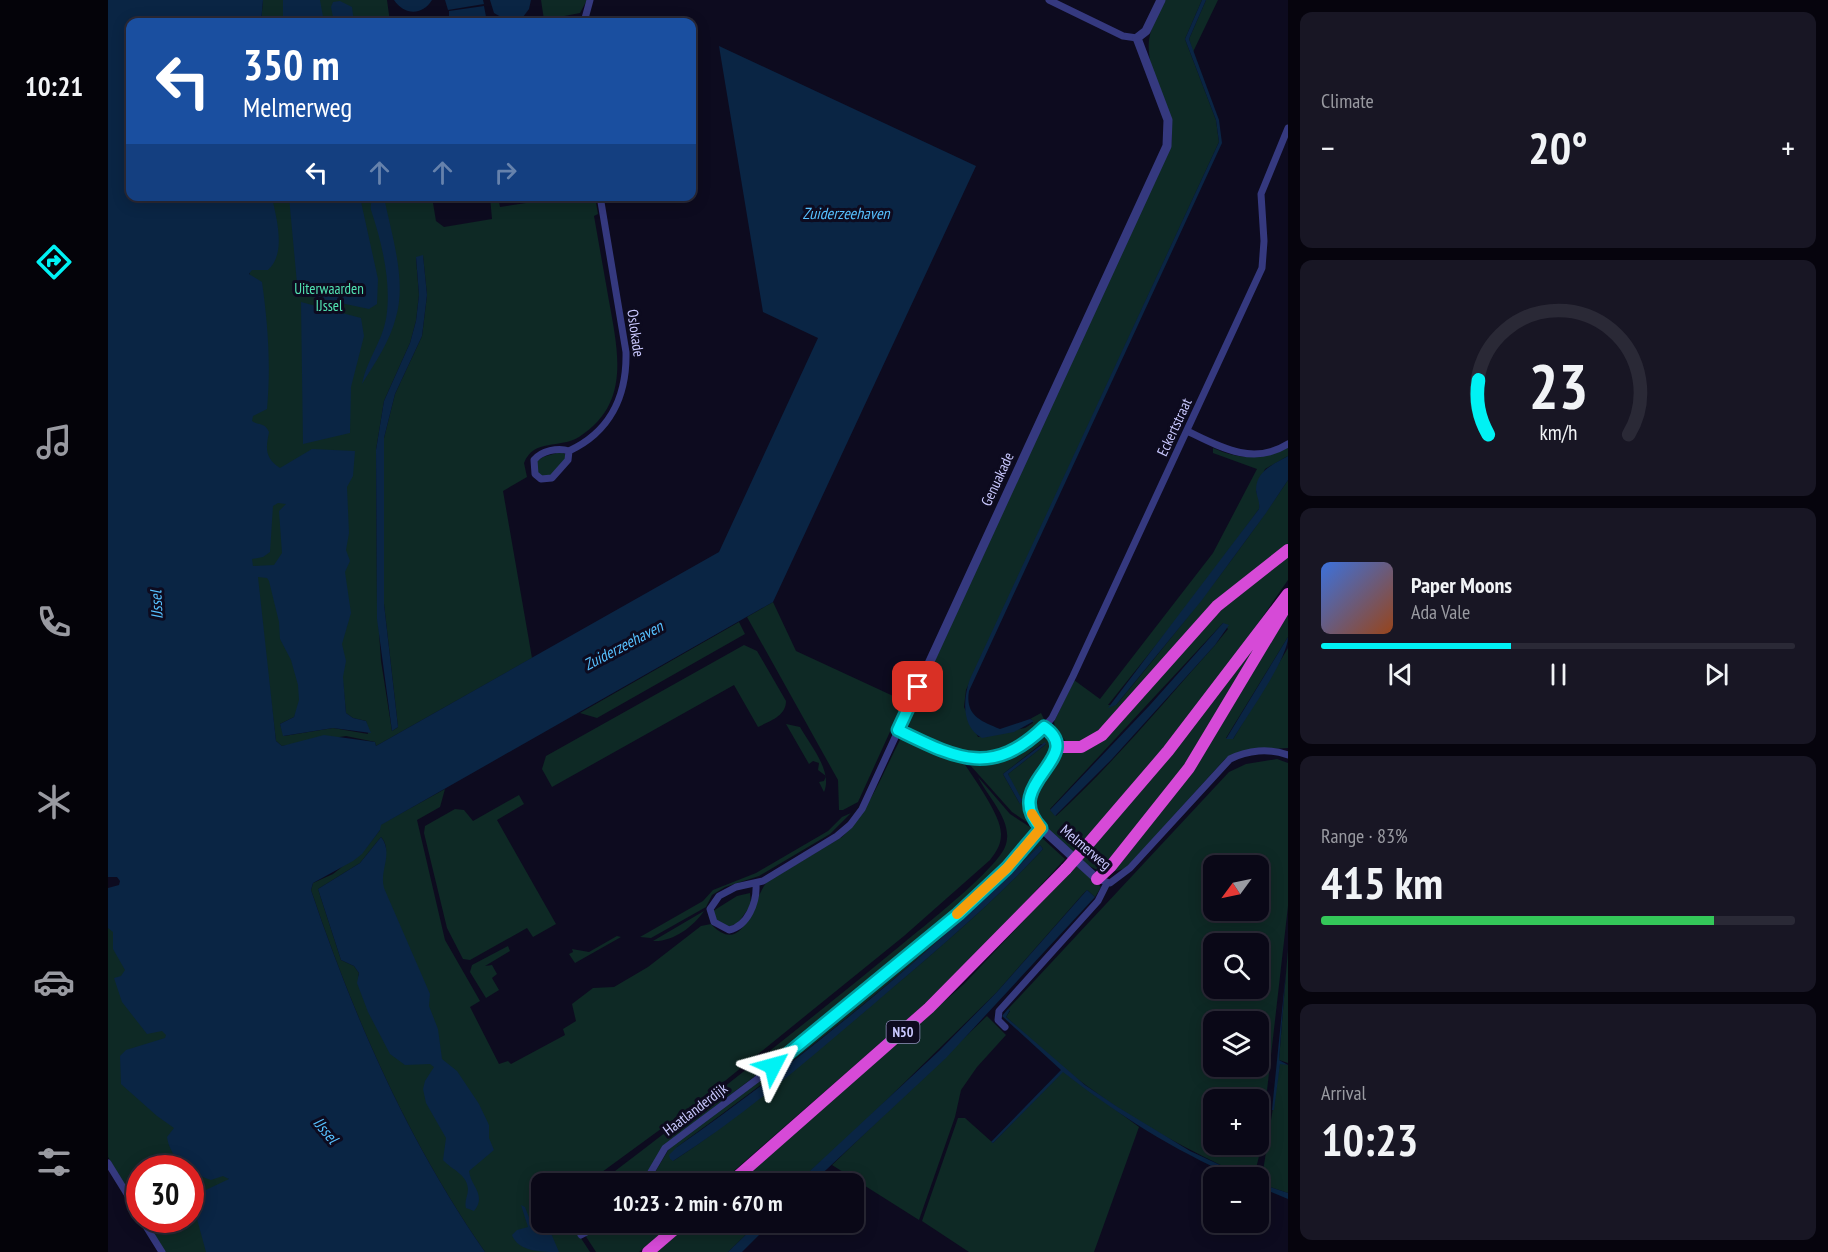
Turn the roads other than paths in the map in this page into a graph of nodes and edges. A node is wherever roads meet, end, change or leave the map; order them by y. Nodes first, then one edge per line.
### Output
1 (590, 0) edge
2 (1049, 0) edge
3 (1161, 0) edge
4 (585, 18) edge
5 (1137, 38) junction
6 (1288, 128) edge
7 (601, 201) edge
8 (1187, 431) junction
9 (1288, 444) edge
10 (569, 451) junction
11 (1288, 550) edge
12 (1288, 584) edge
13 (1288, 594) edge
14 (1288, 603) edge
15 (1259, 632) junction
16 (1044, 727) junction
17 (898, 730) junction
18 (1058, 747) junction
19 (1288, 756) edge
20 (1041, 828) junction
21 (1102, 881) junction
22 (756, 885) junction
23 (1005, 1027) dead end
24 (108, 1163) edge
25 (652, 1173) edge
26 (742, 1173) edge
27 (126, 1192) edge
28 (150, 1233) edge
29 (585, 1233) edge
30 (670, 1233) edge
31 (581, 1235) dead end
32 (162, 1252) edge
33 (648, 1252) edge

1 - 4 street
2 - 5 street
3 - 5 street
5 - 17 street, Genuakade
6 - 8 street, Eckertstraat
7 - 10 street, Oslokade
8 - 9 street
8 - 16 street, Eckertstraat
10 - 10 street, Oslokade
11 - 18 highway
12 - 15 highway, N50
13 - 15 highway, N50
14 - 21 highway
15 - 26 highway, N50, bridge
16 - 17 street
16 - 18 street
17 - 22 street, Genuakade
18 - 20 street, Melmerweg
19 - 21 street, Melmerweg
20 - 21 street, Melmerweg
20 - 25 street, Haatlanderdijk
21 - 23 street, Melmerweg
22 - 22 street, Genuakade
24 - 27 street
28 - 32 street
29 - 31 street
30 - 33 highway

